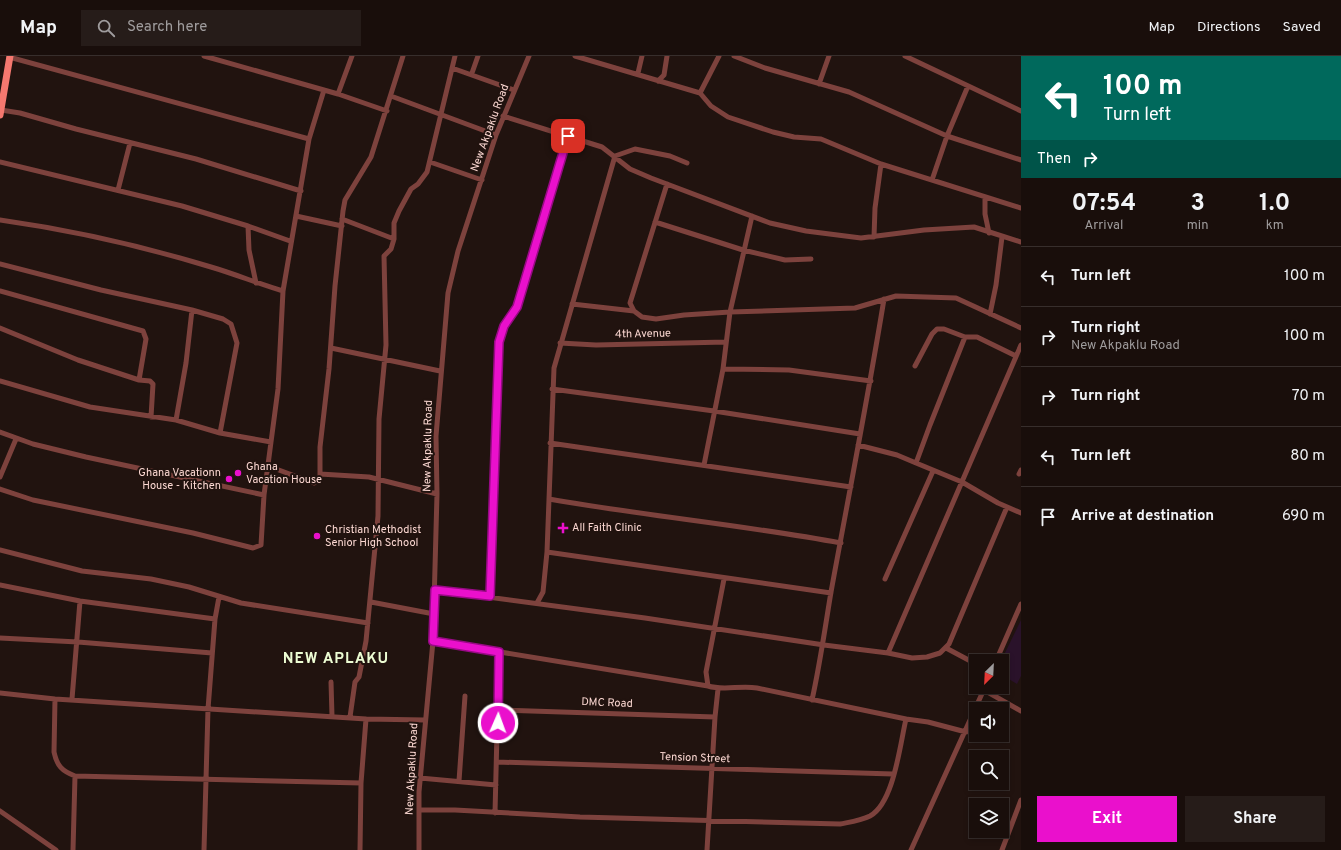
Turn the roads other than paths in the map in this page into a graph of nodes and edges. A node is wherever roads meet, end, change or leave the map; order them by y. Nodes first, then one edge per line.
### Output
1 (204, 56) edge
2 (352, 56) edge
3 (403, 56) edge
4 (455, 56) edge
5 (478, 56) edge
6 (528, 56) edge
7 (575, 56) edge
8 (642, 56) edge
9 (668, 56) edge
10 (719, 56) edge
11 (734, 56) edge
12 (830, 56) edge
13 (905, 56) edge
14 (9, 57) edge
15 (592, 58) edge
16 (452, 68) junction
17 (472, 73) junction
18 (638, 73) junction
19 (658, 81) junction
20 (819, 84) junction
21 (968, 86) junction
22 (324, 90) junction
23 (514, 90) junction
24 (2, 93) edge
25 (700, 93) junction
26 (338, 94) junction
27 (391, 96) junction
28 (387, 111) junction
29 (1021, 111) edge
30 (0, 113) edge
31 (442, 114) junction
32 (503, 116) junction
33 (496, 134) junction
34 (568, 136) junction
35 (947, 136) junction
36 (308, 139) junction
37 (130, 143) junction
38 (615, 156) junction
39 (1021, 160) edge
40 (0, 162) edge
41 (430, 162) junction
42 (687, 163) dead end
43 (881, 164) junction
44 (482, 180) junction
45 (932, 180) junction
46 (667, 184) junction
47 (118, 190) junction
48 (301, 191) junction
49 (985, 197) junction
50 (1021, 208) edge
51 (296, 216) junction
52 (752, 216) junction
53 (0, 220) edge
54 (342, 220) junction
55 (655, 222) junction
56 (248, 226) junction
57 (342, 226) junction
58 (989, 234) junction
59 (1002, 236) junction
60 (874, 237) junction
61 (394, 239) junction
62 (290, 241) junction
63 (1021, 242) edge
64 (743, 250) junction
65 (811, 259) dead end
66 (0, 264) edge
67 (256, 283) junction
68 (0, 291) edge
69 (283, 291) junction
70 (884, 299) junction
71 (572, 304) junction
72 (192, 310) junction
73 (634, 311) junction
74 (730, 312) junction
75 (990, 314) junction
76 (0, 328) edge
77 (1021, 328) edge
78 (965, 337) junction
79 (726, 342) junction
80 (560, 343) junction
81 (1021, 345) edge
82 (331, 348) junction
83 (1016, 356) junction
84 (384, 360) junction
85 (915, 366) dead end
86 (723, 369) junction
87 (440, 371) junction
88 (139, 380) junction
89 (0, 381) edge
90 (871, 381) junction
91 (552, 389) junction
92 (714, 411) junction
93 (151, 417) junction
94 (176, 420) junction
95 (0, 432) edge
96 (220, 433) junction
97 (860, 434) junction
98 (16, 439) junction
99 (271, 442) junction
100 (550, 443) junction
101 (858, 445) junction
102 (916, 463) junction
103 (704, 464) junction
104 (268, 466) junction
105 (932, 471) junction
106 (320, 474) junction
107 (0, 477) edge
108 (378, 480) junction
109 (962, 482) junction
110 (851, 487) junction
111 (0, 489) edge
112 (437, 494) junction
113 (264, 496) junction
114 (549, 498) junction
115 (1007, 507) junction
116 (1021, 513) edge
117 (841, 543) junction
118 (0, 550) edge
119 (547, 552) junction
120 (724, 578) junction
121 (886, 579) dead end
122 (0, 585) edge
123 (435, 590) junction
124 (831, 593) junction
125 (490, 596) junction
126 (219, 597) junction
127 (80, 601) junction
128 (371, 602) junction
129 (537, 603) junction
130 (1021, 604) edge
131 (434, 614) junction
132 (215, 619) junction
133 (368, 623) junction
134 (715, 628) junction
135 (0, 638) edge
136 (433, 641) junction
137 (78, 642) junction
138 (824, 645) junction
139 (946, 648) junction
140 (499, 652) junction
141 (212, 653) junction
142 (888, 653) junction
143 (999, 654) edge
144 (969, 660) edge
145 (331, 682) dead end
146 (708, 686) junction
147 (718, 689) junction
148 (0, 693) edge
149 (982, 694) edge
150 (994, 694) edge
151 (465, 696) dead end
152 (55, 699) junction
153 (72, 699) junction
154 (812, 700) junction
155 (208, 708) junction
156 (499, 710) junction
157 (1021, 711) edge
158 (332, 716) junction
159 (350, 717) junction
160 (715, 717) junction
161 (366, 719) junction
162 (906, 719) junction
163 (425, 720) junction
164 (966, 732) junction
165 (497, 762) junction
166 (713, 769) junction
167 (893, 774) junction
168 (75, 776) junction
169 (420, 778) junction
170 (206, 780) junction
171 (459, 781) junction
172 (361, 783) junction
173 (496, 785) junction
174 (1021, 800) edge
175 (420, 810) junction
176 (0, 811) edge
177 (495, 813) junction
178 (709, 822) junction
179 (48, 848) edge
180 (56, 850) edge
181 (73, 850) edge
182 (204, 850) edge
183 (360, 850) edge
184 (419, 850) edge
185 (707, 850) edge
186 (911, 850) edge
187 (1002, 850) edge

1 - 22 street
2 - 26 street
3 - 27 street
4 - 16 street
5 - 17 street
6 - 23 street, New Akpaklu Road
7 - 15 street
8 - 18 street
9 - 19 street
10 - 25 street
11 - 20 street
12 - 20 street
13 - 21 street
14 - 24 street
14 - 36 street
15 - 18 street
16 - 17 street
16 - 31 street
17 - 23 street
18 - 19 street
19 - 25 street
20 - 35 street
21 - 29 street
21 - 35 street
22 - 26 street
22 - 36 street
23 - 32 street, New Akpaklu Road
24 - 30 street
25 - 43 street
26 - 28 street
27 - 28 street
27 - 31 street
28 - 54 street
30 - 37 street
31 - 33 street
31 - 41 street
32 - 33 street, New Akpaklu Road
32 - 34 street
33 - 44 street, New Akpaklu Road
34 - 38 street
34 - 125 street
35 - 39 street
35 - 45 street
36 - 48 street
37 - 47 street
37 - 48 street
38 - 42 street
38 - 46 street
38 - 71 street
40 - 47 street
41 - 44 street
41 - 61 street
43 - 45 street
43 - 60 street
44 - 87 street, New Akpaklu Road
45 - 49 street
46 - 52 street
46 - 55 street
47 - 56 street
48 - 51 street
49 - 50 street
49 - 58 street
51 - 57 street
51 - 62 street
52 - 60 street
52 - 64 street
53 - 67 street
54 - 57 street
54 - 61 street
55 - 64 street
55 - 73 street
56 - 62 street
56 - 67 street
57 - 82 street
58 - 59 street
58 - 60 street
59 - 63 street
59 - 75 street
61 - 84 street
62 - 69 street
64 - 65 street
64 - 74 street
66 - 72 street
67 - 69 street
68 - 88 street
69 - 99 street
70 - 74 street
70 - 75 street
70 - 90 street
71 - 73 street
71 - 80 street
72 - 94 street
72 - 96 street
73 - 74 street
74 - 79 street
75 - 77 street
76 - 88 street
78 - 83 street
78 - 85 street
78 - 102 street
79 - 80 street, 4th Avenue
79 - 86 street
80 - 91 street
81 - 83 street
82 - 84 street
82 - 106 street
83 - 109 street
84 - 87 street
84 - 108 street
86 - 90 street
86 - 92 street
87 - 112 street, New Akpaklu Road
88 - 93 street
89 - 93 street
90 - 97 street
91 - 92 street
91 - 100 street
92 - 97 street
92 - 103 street
93 - 94 street
94 - 96 street
95 - 98 street
96 - 99 street
97 - 101 street
98 - 107 street
98 - 113 street
99 - 104 street
100 - 103 street
100 - 114 street
101 - 102 street
101 - 110 street
102 - 105 street
103 - 110 street
104 - 106 street
104 - 113 street
105 - 109 street
105 - 121 street
106 - 108 street
108 - 112 street
108 - 128 street
109 - 115 street
109 - 142 street
110 - 117 street
111 - 113 street
112 - 123 street, New Akpaklu Road
114 - 117 street
114 - 119 street
115 - 116 street
115 - 139 street
117 - 124 street
118 - 126 street
119 - 120 street
119 - 129 street
120 - 124 street
120 - 134 street
122 - 127 street
123 - 125 street
123 - 131 street, New Akpaklu Road
124 - 138 street
125 - 129 street
126 - 132 street
126 - 133 street
127 - 132 street
127 - 137 street
128 - 131 street
128 - 133 street
129 - 134 street
130 - 143 street
131 - 136 street, New Akpaklu Road
132 - 141 street
133 - 159 street
134 - 138 street
134 - 146 street
135 - 137 street
136 - 140 street
136 - 163 street, New Akpaklu Road
137 - 141 street
137 - 153 street
138 - 142 street
138 - 154 street
139 - 142 street
139 - 144 street
140 - 146 street
140 - 156 street
141 - 155 street
145 - 158 street
146 - 147 street
147 - 154 street
147 - 160 street
148 - 152 street
149 - 164 street
150 - 157 street
151 - 171 street
152 - 153 street
152 - 168 street
153 - 155 street
154 - 162 street
155 - 158 street
155 - 170 street
156 - 160 street, DMC Road
156 - 165 street
158 - 159 street
159 - 161 street
160 - 166 street
161 - 163 street
161 - 172 street
162 - 164 street
162 - 167 street
163 - 169 street, New Akpaklu Road
164 - 186 street
165 - 166 street, Tension Street
165 - 173 street
166 - 167 street, Tension Street
166 - 178 street
167 - 178 street
168 - 170 street
168 - 181 street
169 - 171 street
169 - 175 street, New Akpaklu Road
170 - 172 street
170 - 182 street
171 - 173 street
172 - 183 street
173 - 177 street
174 - 187 street
175 - 177 street
175 - 184 street, New Akpaklu Road
176 - 179 street
177 - 178 street
178 - 185 street
179 - 180 street

